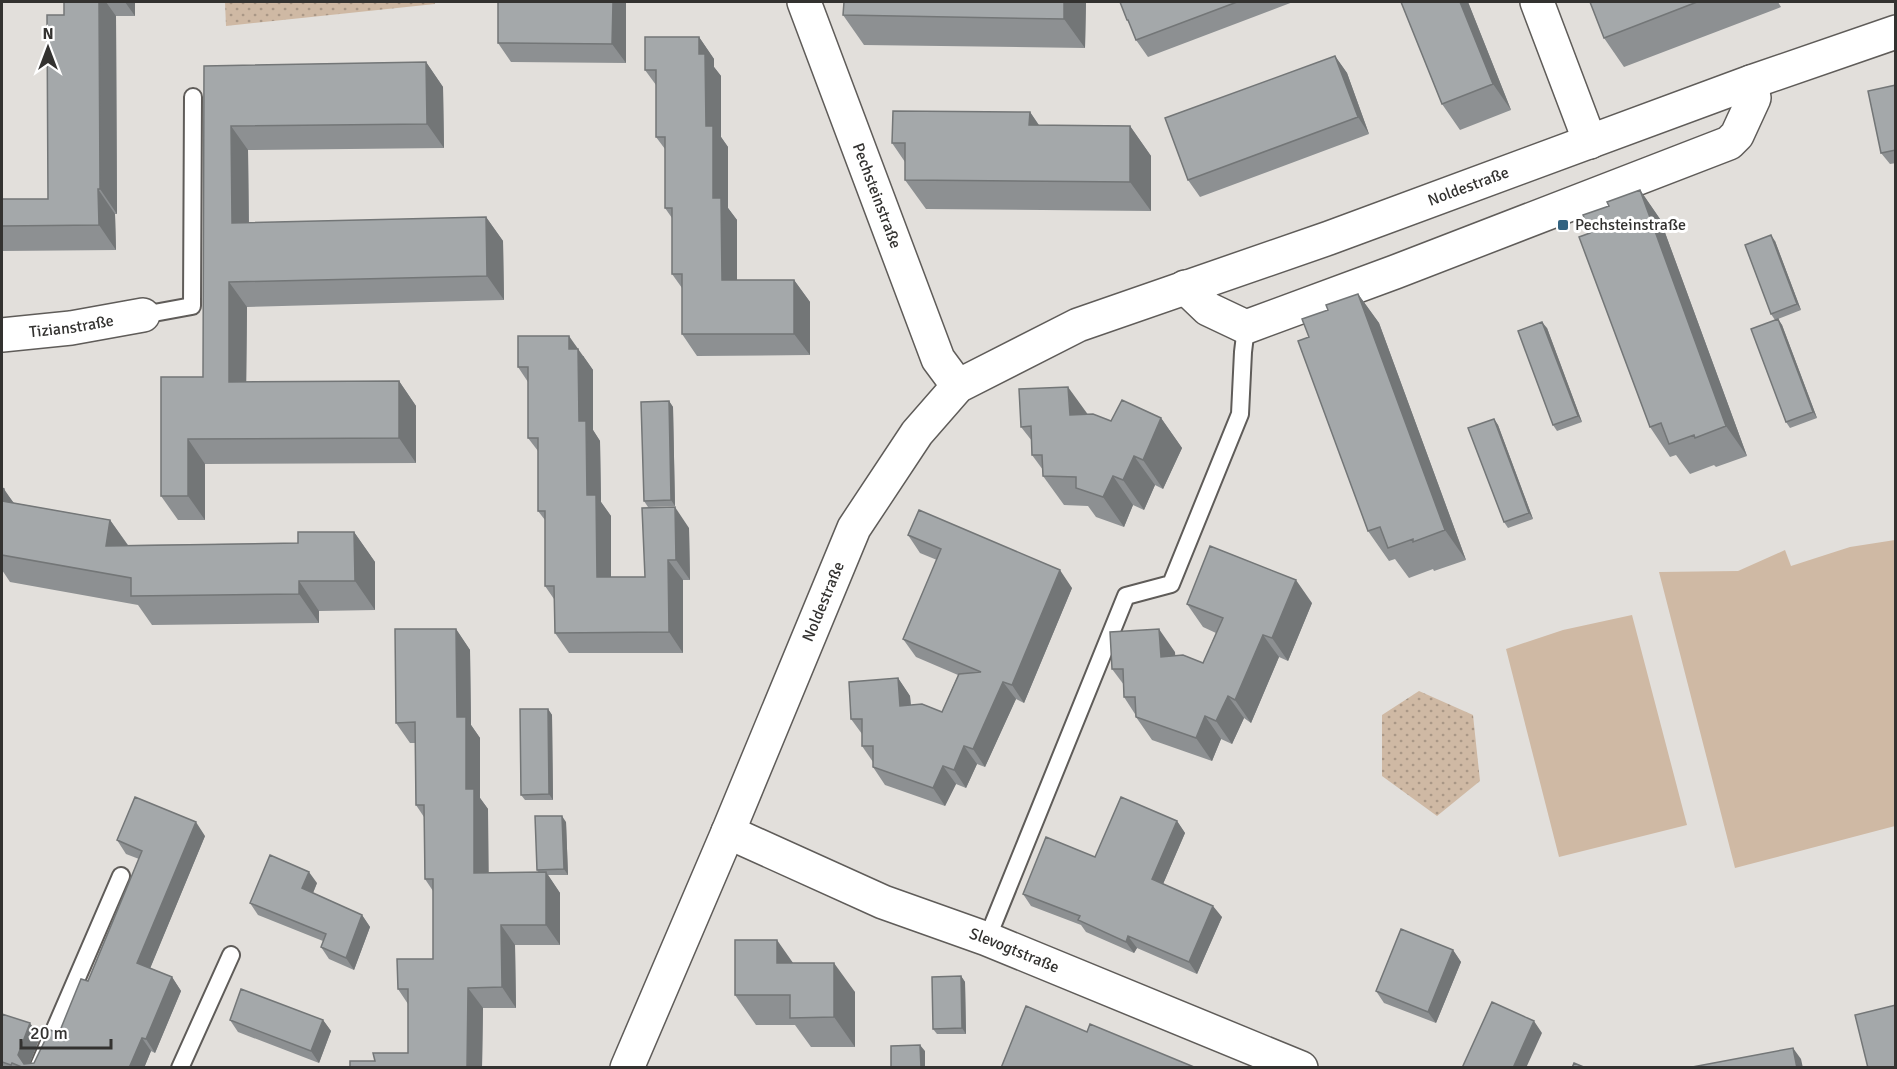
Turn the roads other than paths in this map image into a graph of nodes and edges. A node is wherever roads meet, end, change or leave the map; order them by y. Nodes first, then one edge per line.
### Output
1 (804, 2) edge
2 (1537, 2) edge
3 (1896, 32) edge
4 (1751, 82) junction
5 (193, 97) dead end
6 (1590, 142) junction
7 (1185, 287) junction
8 (143, 315) joint
9 (1246, 327) junction
10 (2, 335) edge
11 (958, 386) junction
12 (728, 832) junction
13 (121, 876) dead end
14 (987, 939) junction
15 (231, 955) dead end
16 (38, 1068) edge
17 (180, 1068) edge
18 (627, 1068) edge
19 (1301, 1068) edge

1 - 11 street, Pechsteinstraße
2 - 6 street
3 - 4 street, Noldestraße
4 - 6 street, Noldestraße
4 - 9 street
5 - 8 lane
6 - 7 street, Noldestraße
7 - 9 street
7 - 11 street, Noldestraße
8 - 10 street, Tizianstraße
9 - 14 lane
11 - 12 street, Noldestraße
12 - 14 street, Slevogtstraße
12 - 18 street, Noldestraße
13 - 16 lane
14 - 19 street, Slevogtstraße
15 - 17 lane

